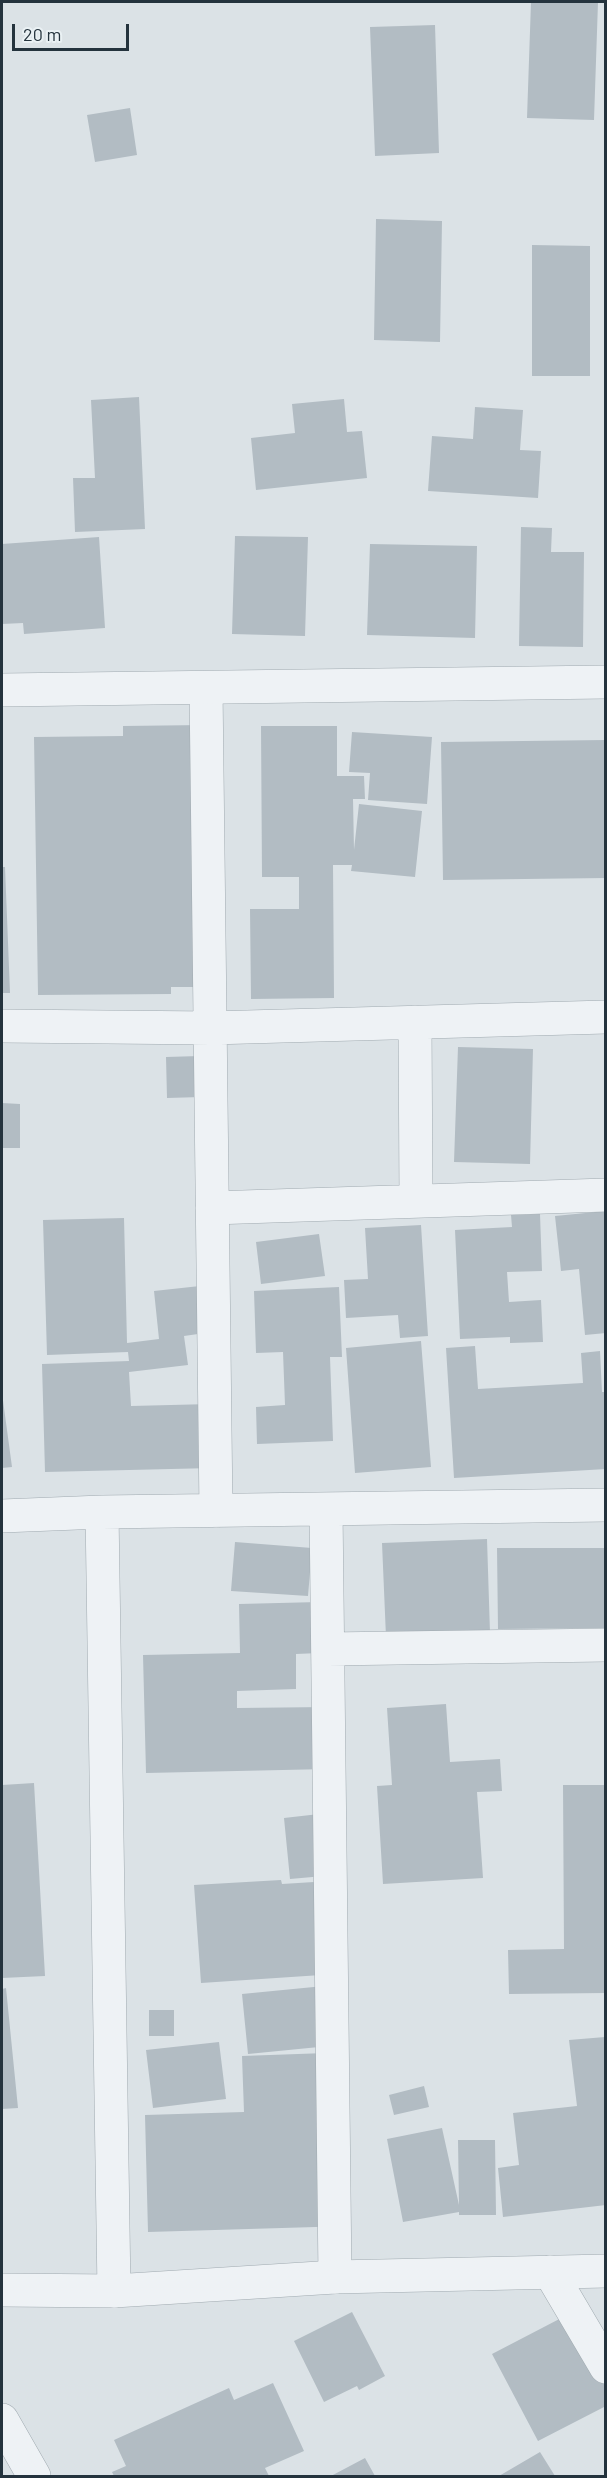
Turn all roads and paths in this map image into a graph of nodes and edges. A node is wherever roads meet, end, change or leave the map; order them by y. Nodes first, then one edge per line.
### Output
1 (606, 682) edge
2 (206, 687) junction
3 (2, 690) edge
4 (606, 1017) edge
5 (414, 1022) junction
6 (2, 1026) edge
7 (210, 1028) junction
8 (606, 1195) edge
9 (416, 1200) junction
10 (212, 1208) junction
11 (606, 1505) edge
12 (326, 1509) junction
13 (216, 1510) junction
14 (102, 1512) junction
15 (2, 1516) edge
16 (606, 1645) edge
17 (328, 1648) junction
18 (606, 2271) edge
19 (550, 2272) junction
20 (335, 2277) junction
21 (2, 2290) edge
22 (114, 2291) junction
23 (606, 2367) edge
24 (2, 2420) edge
25 (34, 2476) edge

1 - 2 street
2 - 3 street
2 - 7 street
4 - 5 street
5 - 7 street
5 - 9 street
6 - 7 street
7 - 10 street
8 - 9 street
9 - 10 street
10 - 13 street
11 - 12 street
12 - 13 street
12 - 17 street
13 - 14 street
14 - 15 street
14 - 22 street
16 - 17 street
17 - 20 street
18 - 19 street
19 - 20 street
19 - 23 street
20 - 22 street
21 - 22 street
24 - 25 street

